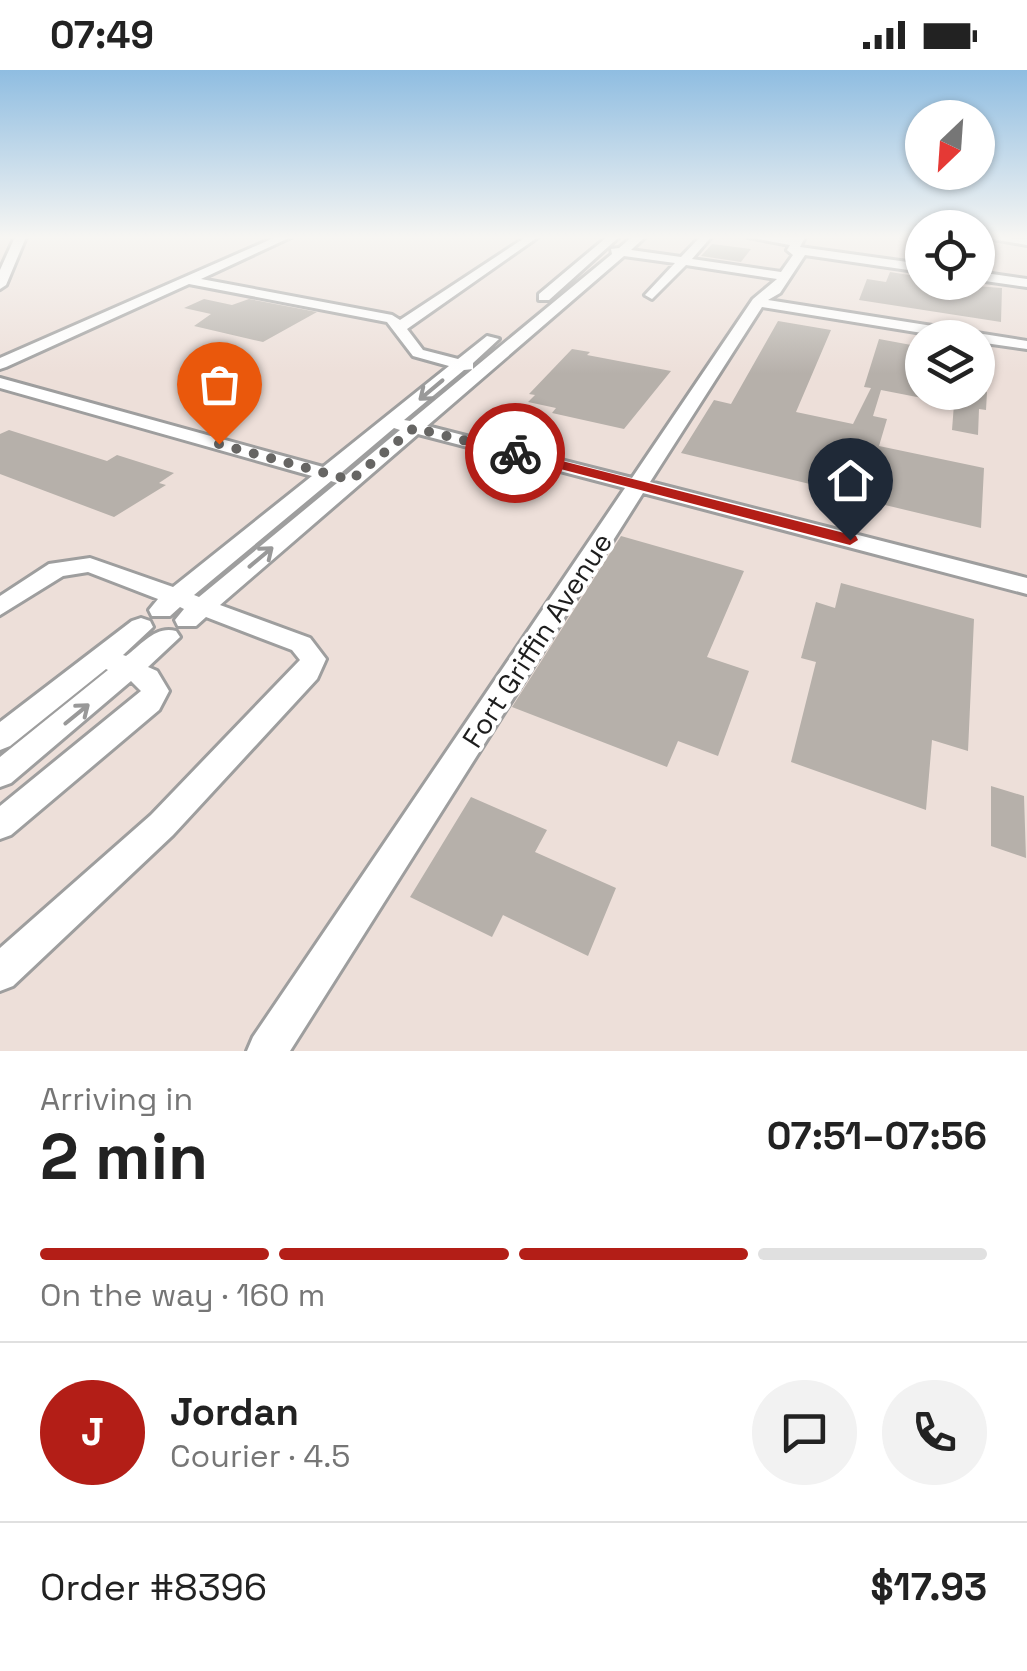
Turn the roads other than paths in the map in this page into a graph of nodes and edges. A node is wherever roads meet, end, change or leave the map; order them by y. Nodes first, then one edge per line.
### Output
1 (181, 283) edge
2 (202, 283) edge
3 (465, 283) edge
4 (565, 283) edge
5 (572, 283) edge
6 (663, 283) edge
7 (778, 283) edge
8 (652, 295) dead end
9 (758, 302) junction
10 (401, 326) junction
11 (1027, 345) edge
12 (0, 364) edge
13 (461, 365) junction
14 (480, 369) junction
15 (0, 383) edge
16 (392, 422) junction
17 (414, 428) junction
18 (329, 474) junction
19 (351, 480) junction
20 (639, 484) junction
21 (1027, 586) edge
22 (0, 607) edge
23 (172, 617) junction
24 (117, 662) junction
25 (0, 738) edge
26 (0, 774) edge
27 (0, 824) edge
28 (0, 972) edge
29 (267, 1051) edge

1 - 12 street
2 - 10 street
3 - 10 street
4 - 13 street
5 - 14 street
6 - 8 street
7 - 9 street, Fort Griffin Avenue
9 - 11 street
9 - 20 street, Fort Griffin Avenue
10 - 13 street
13 - 14 street
13 -> 16 street
14 - 17 street
15 - 18 street
16 - 17 street
16 - 18 street
17 - 19 street
17 - 20 street
18 - 19 street
18 - 23 street
23 -> 19 street
20 - 21 street
20 - 29 street, Fort Griffin Avenue
22 - 23 street
23 - 24 street
23 - 28 street
24 - 25 street
26 -> 24 street
24 - 27 street

